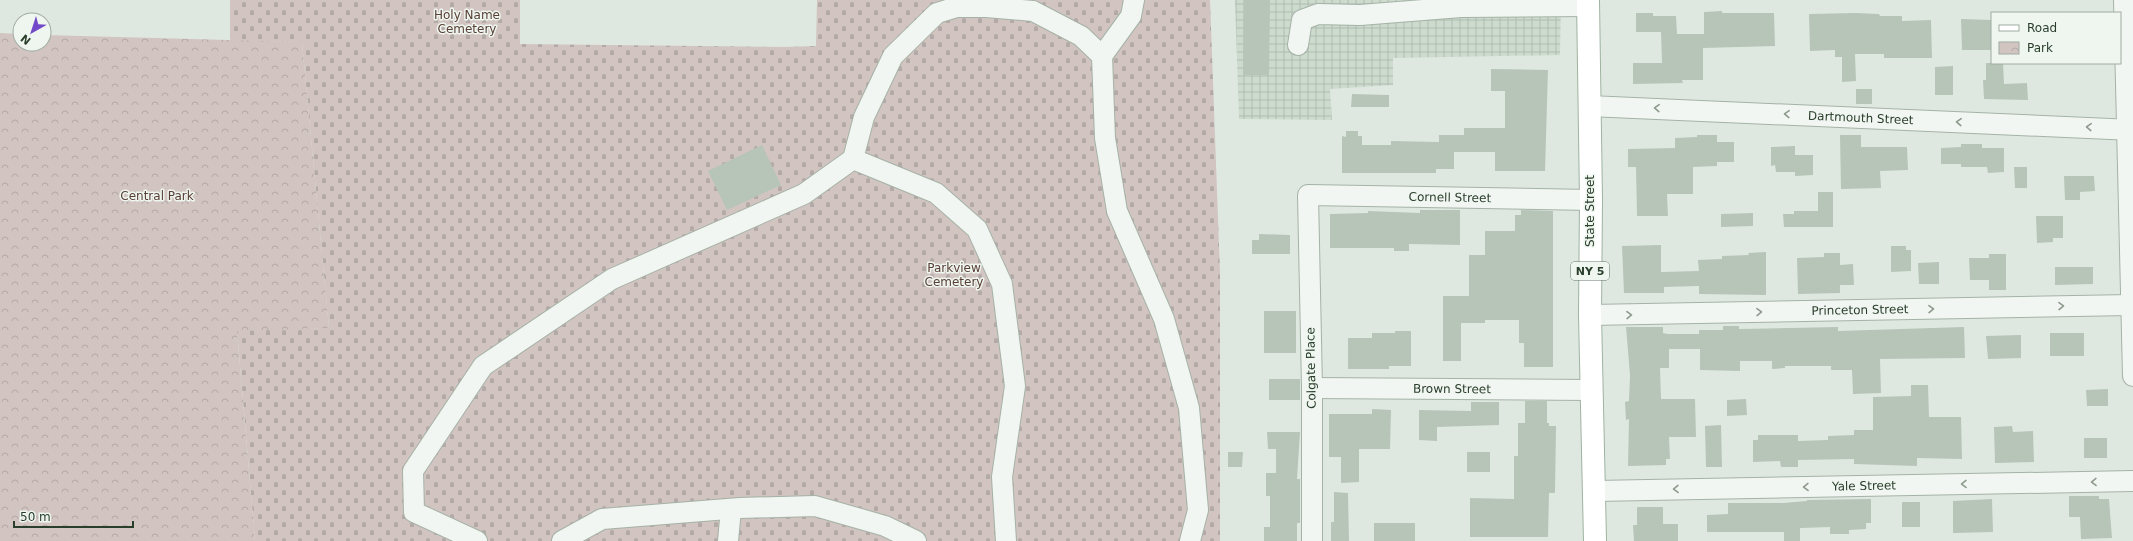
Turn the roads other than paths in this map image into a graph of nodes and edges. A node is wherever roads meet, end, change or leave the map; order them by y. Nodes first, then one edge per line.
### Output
1 (1134, 0) edge
2 (2124, 0) edge
3 (1588, 3) edge
4 (935, 6) edge
5 (1298, 45) dead end
6 (1102, 56) junction
7 (1589, 106) junction
8 (2130, 130) edge
9 (853, 159) junction
10 (1308, 195) joint
11 (1591, 200) junction
12 (2131, 305) junction
13 (1590, 315) junction
14 (2133, 376) edge
15 (1312, 388) junction
16 (1592, 390) junction
17 (2133, 481) edge
18 (1595, 491) junction
19 (731, 509) junction
20 (1001, 537) edge
21 (477, 541) edge
22 (562, 541) edge
23 (728, 541) edge
24 (916, 541) edge
25 (1190, 541) edge
26 (1312, 541) edge
27 (1595, 541) edge

1 - 6 street
2 - 8 street
3 - 5 street
3 - 7 main road, State Street / NY 5
4 - 6 street
4 - 9 street
6 - 25 street
8 -> 7 street, Dartmouth Street
7 - 11 main road, State Street / NY 5
8 - 12 street
9 - 20 street
9 - 21 street
10 - 11 street, Cornell Street
10 - 15 street, Colgate Place
11 - 13 main road, State Street / NY 5
13 -> 12 street, Princeton Street
12 - 14 street
13 - 16 main road, State Street / NY 5
15 - 16 street, Brown Street
15 - 26 street, Colgate Place
16 - 18 main road, State Street / NY 5
17 -> 18 street, Yale Street
18 - 27 main road, State Street / NY 5
19 - 22 street
19 - 23 street
19 - 24 street

